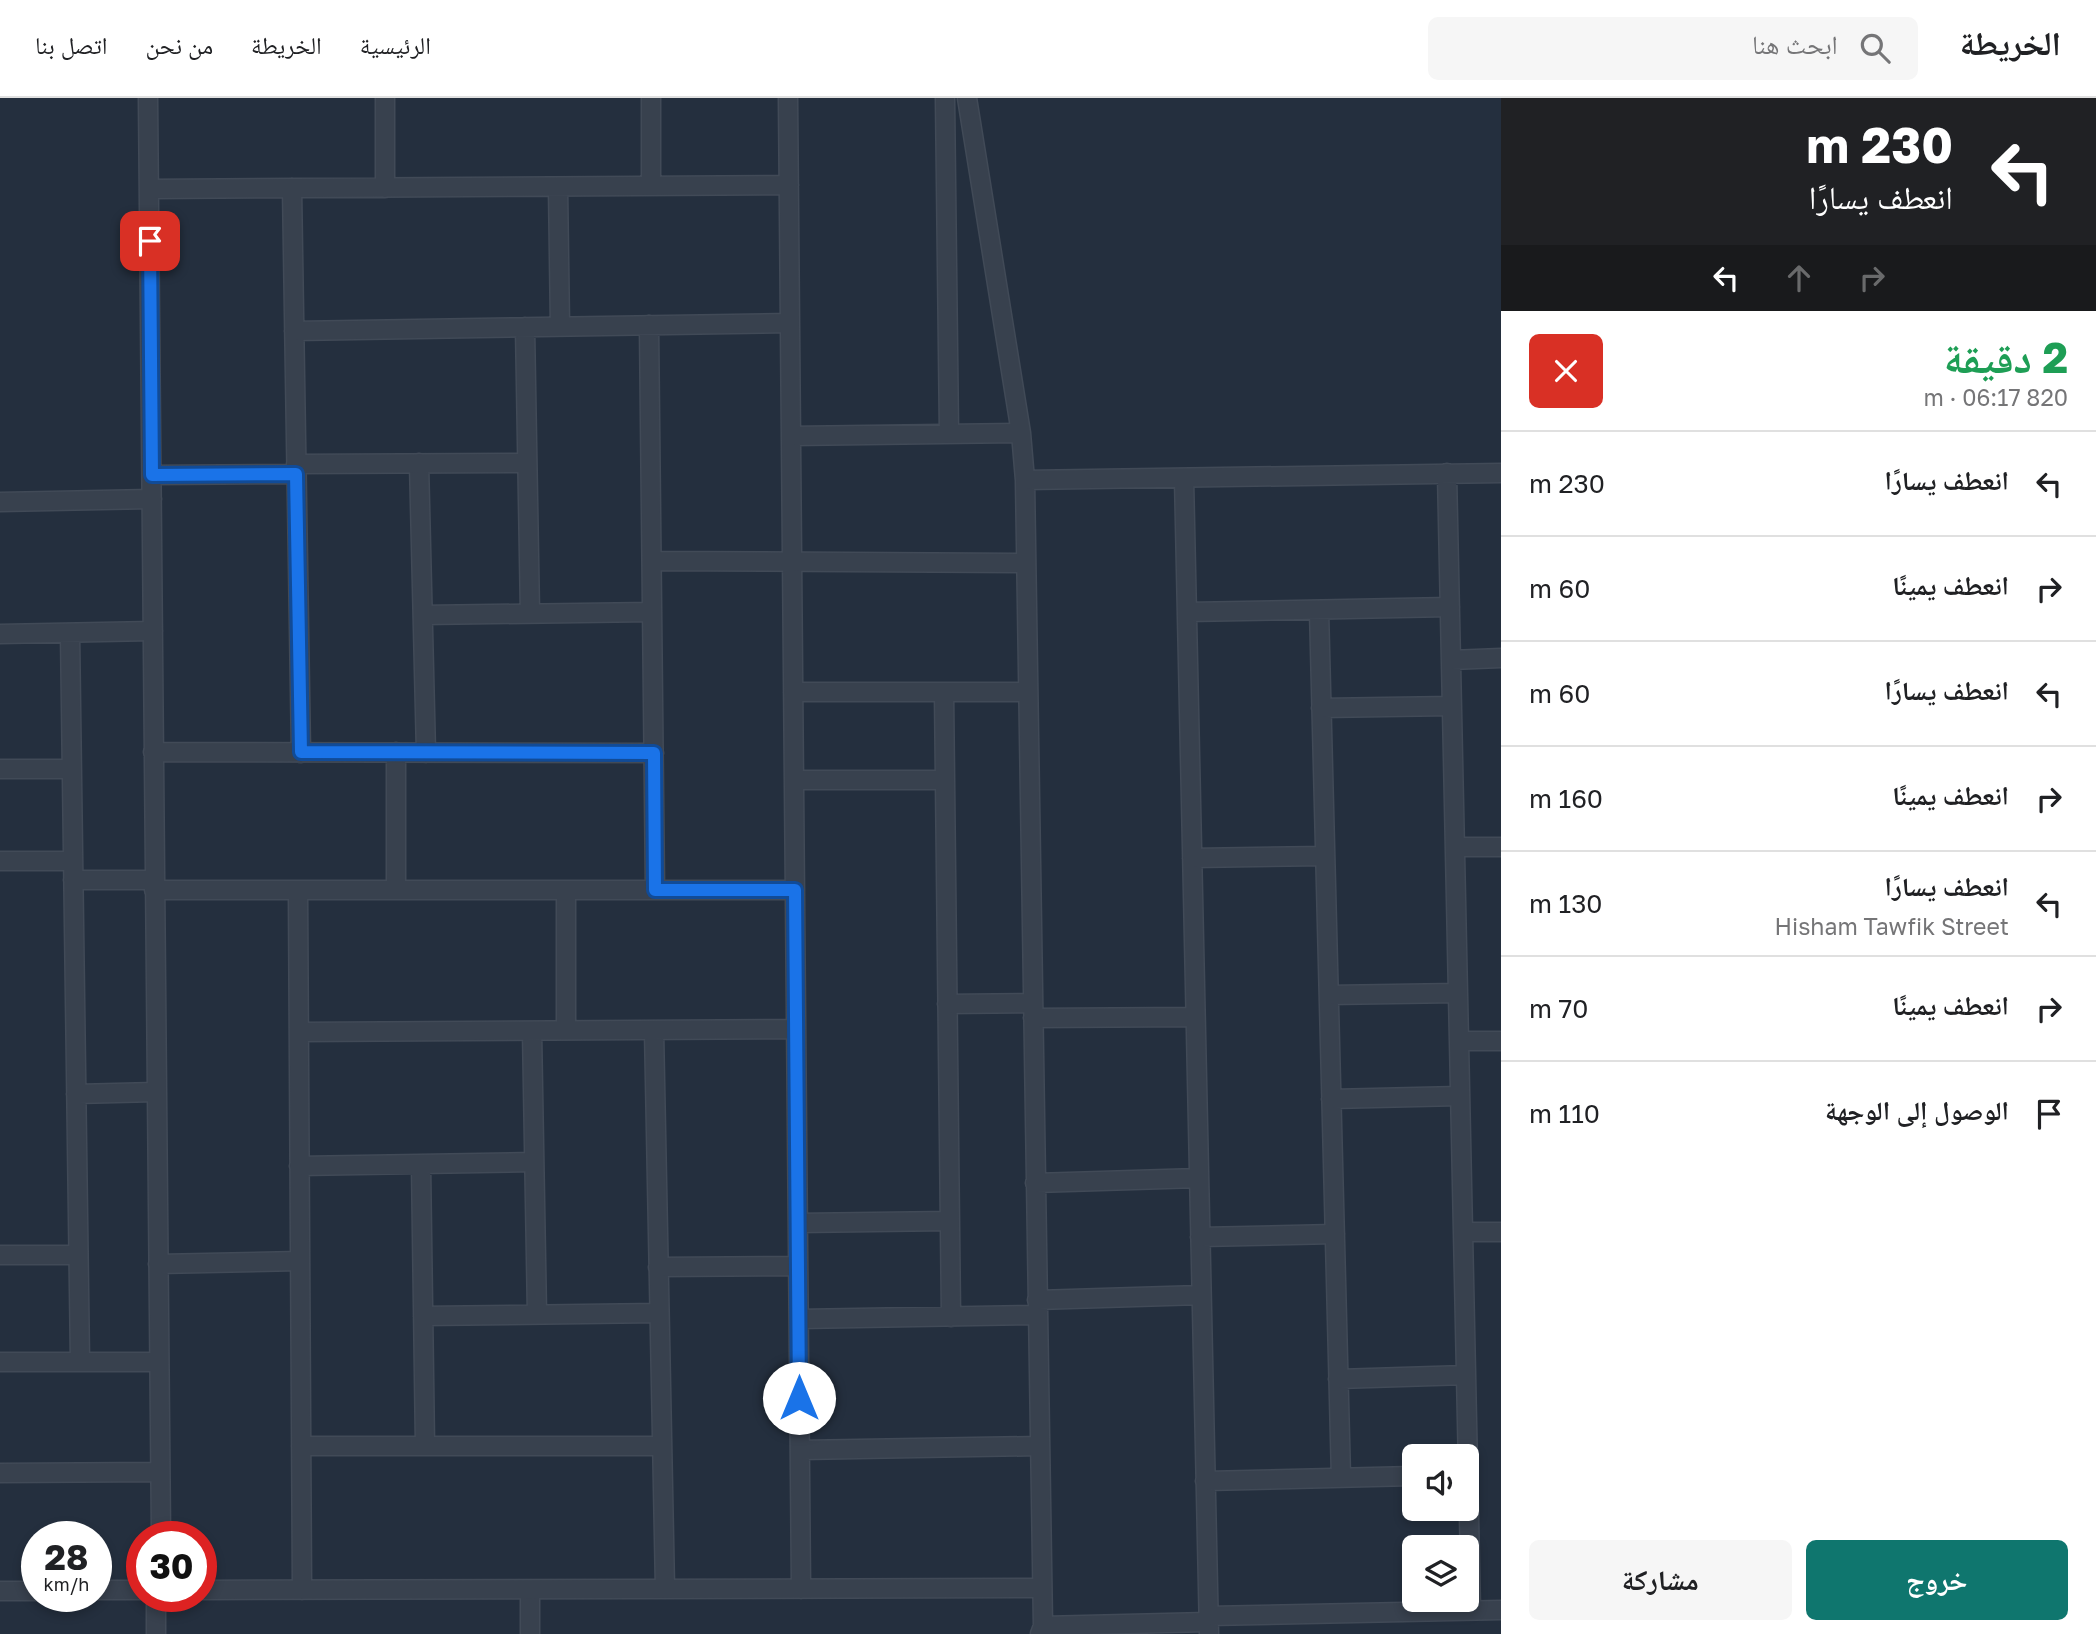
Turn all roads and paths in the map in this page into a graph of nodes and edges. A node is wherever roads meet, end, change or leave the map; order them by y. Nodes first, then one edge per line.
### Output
1 (148, 98) edge
2 (385, 98) edge
3 (651, 98) edge
4 (788, 98) edge
5 (945, 98) edge
6 (967, 98) edge
7 (651, 186) junction
8 (789, 186) junction
9 (558, 187) junction
10 (292, 188) junction
11 (385, 188) junction
12 (149, 189) junction
13 (790, 323) junction
14 (649, 325) junction
15 (525, 327) junction
16 (560, 327) junction
17 (294, 331) junction
18 (1021, 433) junction
19 (949, 434) junction
20 (791, 436) junction
21 (419, 463) junction
22 (527, 463) junction
23 (296, 469) junction
24 (1447, 473) junction
25 (1501, 473) edge
26 (152, 475) junction
27 (1184, 478) junction
28 (1025, 480) junction
29 (152, 499) junction
30 (0, 502) edge
31 (652, 561) junction
32 (792, 562) junction
33 (1026, 563) junction
34 (1450, 607) junction
35 (1318, 610) junction
36 (652, 612) junction
37 (1187, 612) junction
38 (530, 614) junction
39 (423, 615) junction
40 (153, 631) junction
41 (70, 633) junction
42 (0, 634) edge
43 (1501, 658) edge
44 (1451, 660) junction
45 (793, 692) junction
46 (944, 692) junction
47 (1028, 692) junction
48 (1452, 706) junction
49 (1321, 708) junction
50 (153, 752) junction
51 (301, 752) junction
52 (396, 752) junction
53 (426, 752) junction
54 (654, 753) junction
55 (0, 769) edge
56 (71, 769) junction
57 (794, 780) junction
58 (945, 780) junction
59 (1455, 847) junction
60 (1501, 847) edge
61 (1325, 856) junction
62 (1192, 858) junction
63 (0, 861) edge
64 (73, 861) junction
65 (73, 880) junction
66 (154, 885) junction
67 (298, 890) junction
68 (396, 890) junction
69 (566, 890) junction
70 (655, 890) junction
71 (795, 890) junction
72 (1458, 993) junction
73 (1329, 995) junction
74 (947, 1004) junction
75 (1032, 1010) junction
76 (1195, 1017) junction
77 (796, 1029) junction
78 (566, 1030) junction
79 (654, 1030) junction
80 (532, 1031) junction
81 (299, 1032) junction
82 (1459, 1041) junction
83 (1501, 1041) edge
84 (156, 1092) junction
85 (76, 1094) junction
86 (1460, 1096) junction
87 (1331, 1099) junction
88 (534, 1162) junction
89 (421, 1164) junction
90 (299, 1166) junction
91 (1199, 1178) junction
92 (1035, 1183) junction
93 (950, 1221) junction
94 (798, 1223) junction
95 (1463, 1232) junction
96 (1501, 1232) edge
97 (1335, 1234) junction
98 (1200, 1237) junction
99 (0, 1255) edge
100 (78, 1255) junction
101 (300, 1261) junction
102 (158, 1264) junction
103 (798, 1266) junction
104 (658, 1267) junction
105 (1201, 1296) junction
106 (1037, 1308) junction
107 (659, 1313) junction
108 (537, 1315) junction
109 (423, 1316) junction
110 (951, 1317) junction
111 (799, 1319) junction
112 (0, 1362) edge
113 (80, 1362) junction
114 (159, 1362) junction
115 (1466, 1375) junction
116 (1338, 1379) junction
117 (1467, 1444) edge
118 (301, 1446) junction
119 (425, 1446) junction
120 (662, 1446) junction
121 (1039, 1446) junction
122 (800, 1450) junction
123 (160, 1472) junction
124 (0, 1473) edge
125 (1402, 1476) edge
126 (1341, 1478) junction
127 (1205, 1481) junction
128 (161, 1521) edge
129 (1042, 1588) junction
130 (665, 1589) junction
131 (801, 1589) junction
132 (217, 1590) edge
133 (302, 1590) junction
134 (530, 1590) junction
135 (0, 1591) edge
136 (21, 1591) edge
137 (1501, 1610) edge
138 (1479, 1611) edge
139 (156, 1612) edge
140 (163, 1612) edge
141 (1451, 1612) edge
142 (1208, 1624) edge
143 (1043, 1631) edge
144 (156, 1634) edge
145 (165, 1634) edge
146 (530, 1634) edge

1 - 12 street
2 - 11 street
3 - 7 street
4 - 8 street
5 - 19 street
6 - 18 street
7 - 8 street
7 - 9 street
8 - 13 street
9 - 11 street
9 - 16 street
10 - 11 street
10 - 12 street
10 - 17 street
12 - 26 street
13 - 14 street
13 - 20 street
14 - 16 street
14 - 31 street
15 - 16 street
15 - 17 street
15 - 22 street
17 - 23 street
18 - 19 street
18 - 28 street
19 - 20 street
20 - 32 street
21 - 22 street
21 - 23 street
21 - 39 street
22 - 38 street
23 - 26 street
23 - 51 street
24 - 25 street
24 - 27 street
24 - 34 street
26 - 29 street
27 - 28 street
27 - 37 street
28 - 33 street
29 - 30 street
29 - 40 street
31 - 32 street
31 - 36 street
32 - 33 street
32 - 45 street
33 - 47 street
34 - 35 street
34 - 44 street
35 - 37 street
35 - 49 street
36 - 38 street
36 - 54 street
37 - 62 street
38 - 39 street
39 - 53 street
40 - 41 street
40 - 50 street
41 - 42 street
41 - 56 street
43 - 44 street
44 - 48 street
45 - 46 street
45 - 57 street
46 - 47 street
46 - 58 street
47 - 75 street
48 - 49 street
48 - 59 street
49 - 61 street
50 - 51 street
50 - 66 street
51 - 52 street
52 - 53 street
52 - 68 street
53 - 54 street
54 - 70 street
55 - 56 street
56 - 64 street
57 - 58 street
57 - 71 street
58 - 74 street
59 - 60 street
59 - 72 street
61 - 62 street
61 - 73 street
62 - 76 street
63 - 64 street
64 - 65 street
65 - 66 street
65 - 85 street
66 - 67 street
66 - 84 street
67 - 68 street
67 - 81 street
68 - 69 street
69 - 70 street
69 - 78 street
70 - 71 street
71 - 77 street
72 - 73 street
72 - 82 street
73 - 87 street
74 - 75 street
74 - 93 street
75 - 76 street
75 - 92 street
76 - 91 street
77 - 79 street
77 - 94 street
78 - 79 street
78 - 80 street
79 - 104 street
80 - 81 street
80 - 88 street
81 - 90 street
82 - 83 street
82 - 86 street
84 - 85 street
84 - 102 street
85 - 100 street
86 - 87 street
86 - 95 street
87 - 97 street
88 - 89 street
88 - 108 street
89 - 90 street
89 - 109 street
90 - 101 street
91 - 92 street
91 - 98 street
92 - 106 street
93 - 94 street
93 - 110 street
94 - 103 street
95 - 96 street
95 - 115 street
97 - 98 street
97 - 116 street
98 - 105 street
99 - 100 street
100 - 113 street
101 - 102 street
101 - 118 street
102 - 114 street
103 - 104 street
103 - 111 street
104 - 107 street
105 - 106 street
105 - 127 street
106 - 110 street
106 - 121 street
107 - 108 street
107 - 120 street
108 - 109 street
109 - 119 street
110 - 111 street
111 - 122 street
112 - 113 street
113 - 114 street
114 - 123 street
115 - 116 street
115 - 117 street
116 - 126 street
118 - 119 street
118 - 133 street
119 - 120 street
120 - 130 street
121 - 122 street
121 - 129 street
122 - 131 street
123 - 124 street
123 - 128 street
125 - 126 street
126 - 127 street
127 - 142 street
129 - 131 street
129 - 143 street
130 - 131 street
130 - 134 street
132 - 133 street
133 - 134 street
134 - 146 street
135 - 136 street
137 - 138 street
139 - 144 street
140 - 145 street
141 - 142 street
142 - 143 street

